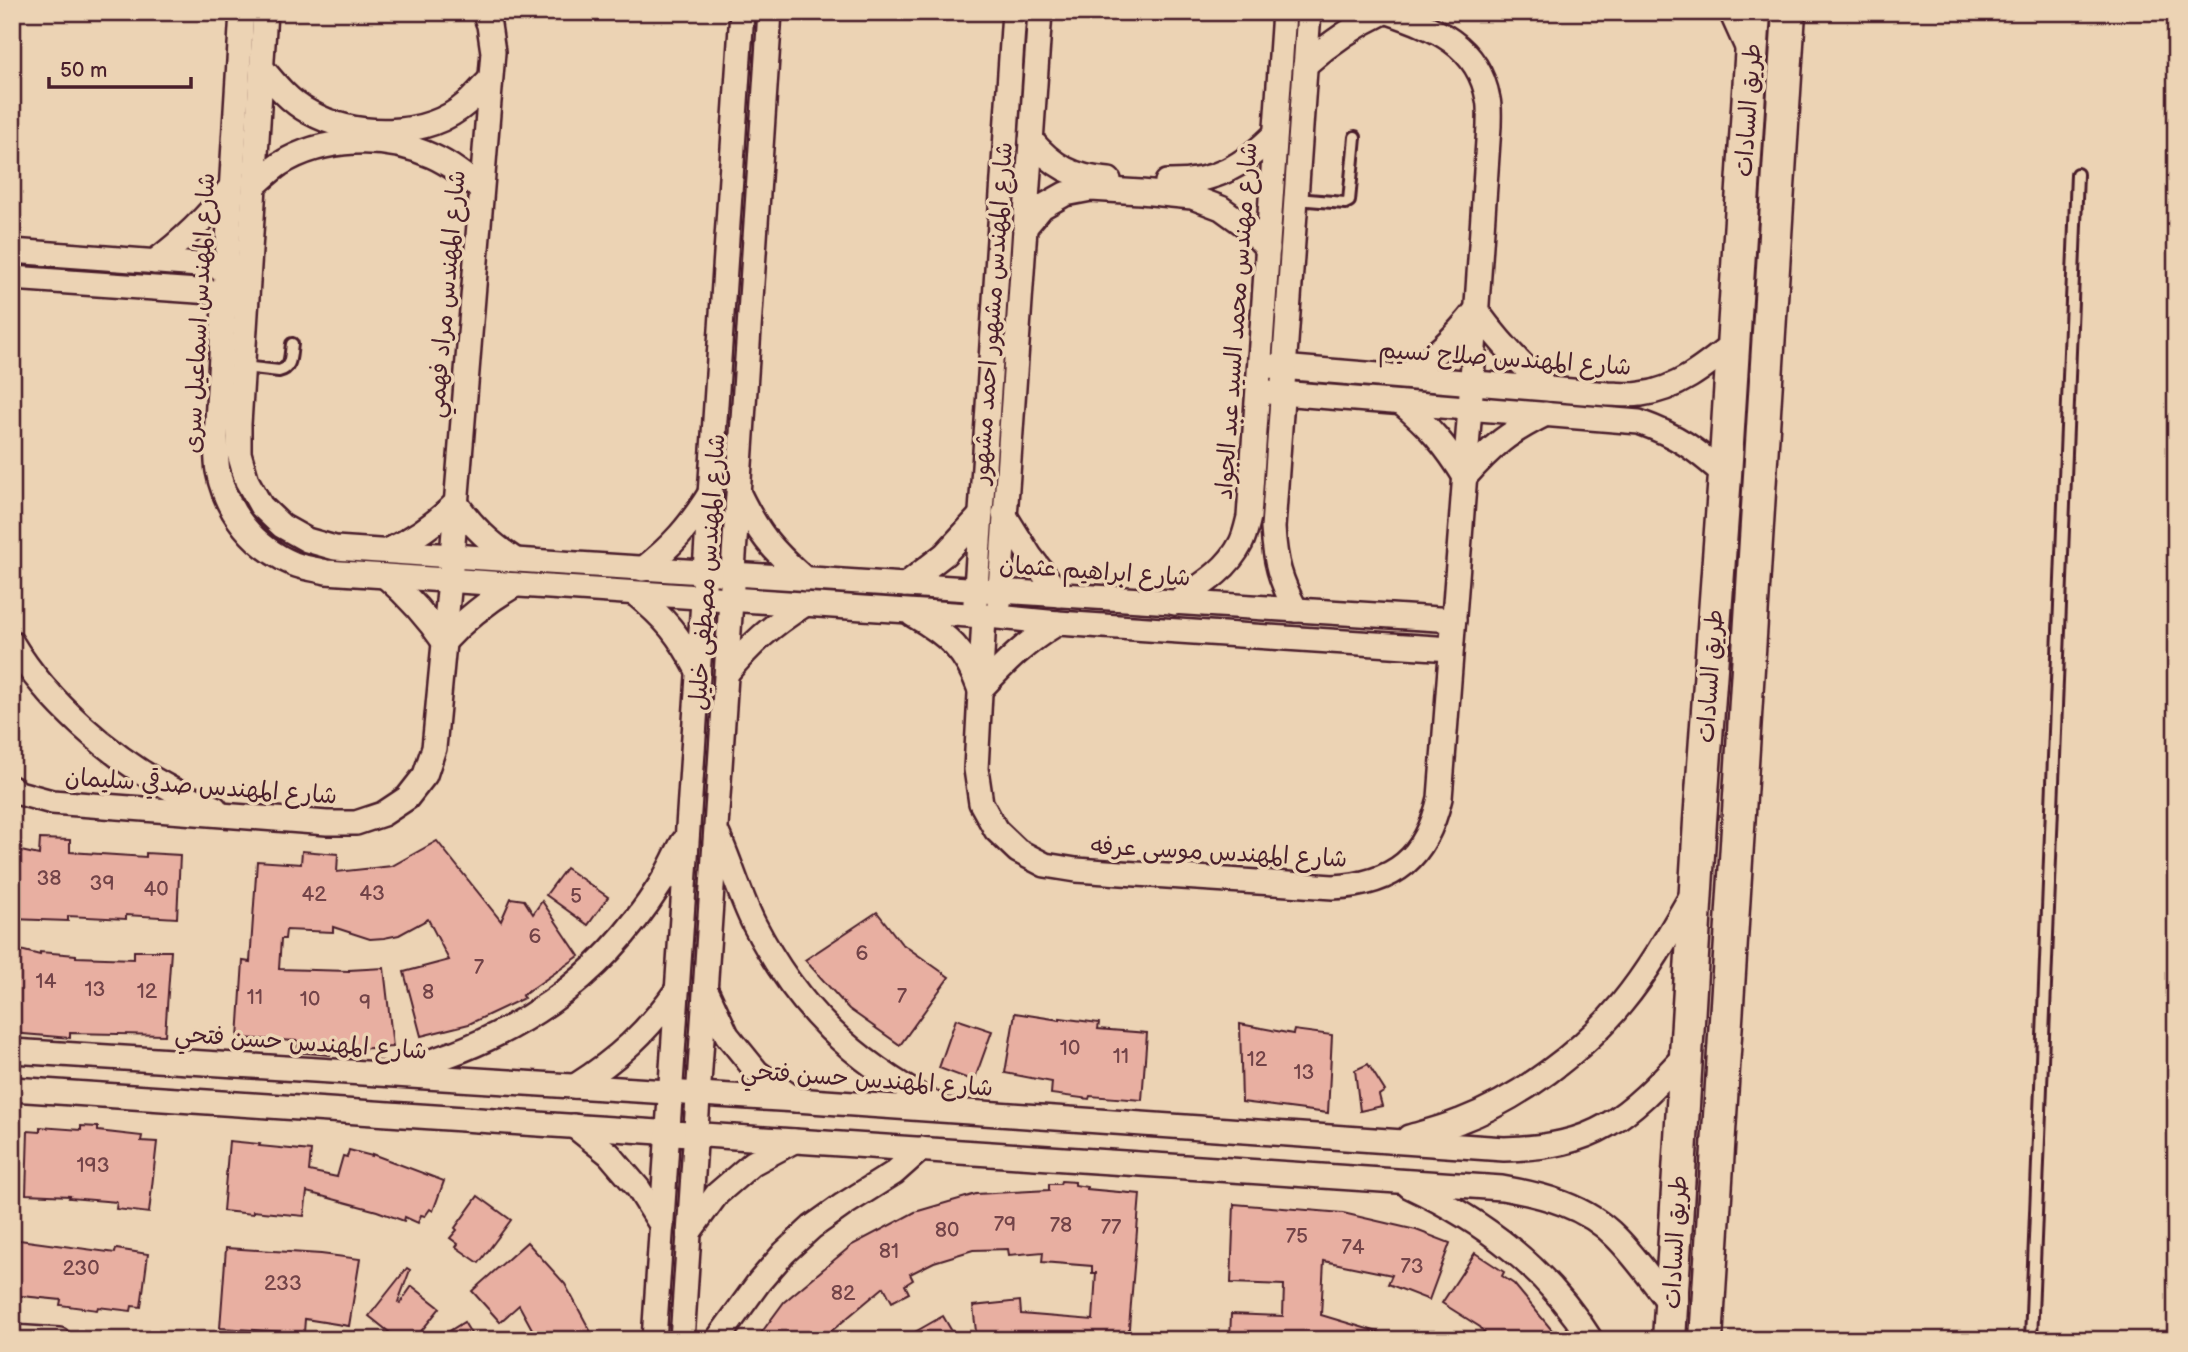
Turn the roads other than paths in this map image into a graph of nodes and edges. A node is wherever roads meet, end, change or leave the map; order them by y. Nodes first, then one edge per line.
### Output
1 (242, 12) edge
2 (265, 12) edge
3 (484, 12) edge
4 (770, 12) edge
5 (1014, 12) edge
6 (1040, 12) edge
7 (1284, 12) edge
8 (1309, 12) edge
9 (1386, 12) edge
10 (1731, 12) edge
11 (1754, 12) edge
12 (1789, 12) edge
13 (741, 14) edge
14 (1752, 58) junction
15 (1305, 65) junction
16 (262, 68) junction
17 (490, 80) junction
18 (1747, 116) junction
19 (1782, 117) junction
20 (1276, 134) junction
21 (370, 136) junction
22 (1355, 137) dead end
23 (1031, 140) junction
24 (2077, 174) dead end
25 (255, 185) junction
26 (1141, 186) junction
27 (231, 187) junction
28 (481, 189) junction
29 (1296, 199) junction
30 (1026, 226) junction
31 (1268, 248) junction
32 (12, 251) edge
33 (154, 262) junction
34 (238, 268) junction
35 (12, 278) edge
36 (236, 294) junction
37 (1476, 310) junction
38 (292, 344) dead end
39 (1733, 344) junction
40 (1260, 365) junction
41 (243, 367) junction
42 (1284, 367) junction
43 (1404, 376) junction
44 (1472, 382) junction
45 (1549, 389) junction
46 (1258, 392) junction
47 (1282, 394) junction
48 (1401, 403) junction
49 (1470, 408) junction
50 (1546, 414) junction
51 (1725, 475) junction
52 (1465, 477) junction
53 (710, 492) junction
54 (739, 494) junction
55 (456, 503) junction
56 (1004, 514) junction
57 (980, 516) junction
58 (386, 551) junction
59 (452, 556) junction
60 (517, 561) junction
61 (643, 569) junction
62 (705, 573) junction
63 (733, 575) junction
64 (385, 576) junction
65 (804, 579) junction
66 (450, 580) junction
67 (515, 585) junction
68 (905, 585) junction
69 (976, 589) junction
70 (999, 591) junction
71 (634, 593) junction
72 (1060, 595) junction
73 (704, 598) junction
74 (732, 599) junction
75 (1175, 603) junction
76 (804, 605) junction
77 (1296, 610) junction
78 (908, 613) junction
79 (985, 617) junction
80 (1454, 620) junction
81 (1058, 623) junction
82 (444, 642) junction
83 (12, 643) edge
84 (1451, 649) junction
85 (698, 671) junction
86 (727, 673) junction
87 (1708, 689) junction
88 (1746, 689) junction
89 (980, 690) junction
90 (12, 788) edge
91 (231, 815) junction
92 (716, 832) junction
93 (687, 833) junction
94 (1696, 888) junction
95 (677, 990) junction
96 (706, 991) junction
97 (12, 1051) edge
98 (1686, 1054) junction
99 (387, 1073) junction
100 (575, 1086) junction
101 (12, 1089) edge
102 (670, 1092) junction
103 (699, 1094) junction
104 (796, 1100) junction
105 (945, 1110) junction
106 (574, 1126) junction
107 (668, 1132) junction
108 (697, 1134) junction
109 (794, 1141) junction
110 (1397, 1141) junction
111 (921, 1149) junction
112 (1396, 1180) junction
113 (662, 1226) junction
114 (690, 1231) junction
115 (1671, 1305) junction
116 (12, 1337) edge
117 (59, 1340) edge
118 (654, 1340) edge
119 (682, 1340) edge
120 (717, 1340) edge
121 (1591, 1340) edge
122 (1669, 1340) edge
123 (1706, 1340) edge
124 (2031, 1340) edge

1 - 27 street, شارع المهندس اسماعيل سرى
2 - 16 street, شارع المهندس اسماعيل سرى
3 - 17 street, شارع المهندس مراد فهمي
4 - 54 street, شارع المهندس مصطفى خليل
5 - 57 street, شارع المهندس مشهور احمد مشهور
6 - 23 street, شارع المهندس مشهور احمد مشهور
7 - 20 street, شارع مهندس محمد السيد عبد الجواد
8 - 15 street, شارع مهندس محمد السيد عبد الجواد
9 - 15 street
9 - 37 street, شارع المهندس موسى عرفه
10 - 14 street
11 - 14 main road, طريق السادات
12 - 19 main road, طريق السادات
13 - 53 street, شارع المهندس مصطفى خليل
14 - 18 main road, طريق السادات
15 - 29 street, شارع مهندس محمد السيد عبد الجواد
16 - 21 street
16 - 25 street, شارع المهندس اسماعيل سرى
17 - 21 street
17 - 28 street, شارع المهندس مراد فهمي
18 - 19 main road
18 - 39 main road, طريق السادات
19 - 88 main road, طريق السادات
20 - 26 street
20 - 31 street, شارع مهندس محمد السيد عبد الجواد
21 - 25 street
21 - 28 street
22 - 29 lane
23 - 26 street
23 - 30 street, شارع المهندس مشهور احمد مشهور
24 - 124 lane
25 - 34 street, شارع المهندس اسماعيل سرى
26 - 30 street
26 - 31 street
27 - 33 street
27 - 34 street, شارع المهندس اسماعيل سرى
28 - 55 street, شارع المهندس مراد فهمي
29 - 42 street, شارع مهندس محمد السيد عبد الجواد
30 - 56 street, شارع المهندس مشهور احمد مشهور
31 - 40 street, شارع مهندس محمد السيد عبد الجواد
32 - 33 street
33 - 34 street
34 - 36 street, شارع المهندس اسماعيل سرى
35 - 36 street
36 - 41 street, شارع المهندس اسماعيل سرى
36 - 64 street, شارع المهندس اسماعيل سرى
37 - 43 street
37 - 44 street, شارع المهندس موسى عرفه
37 - 45 street
38 - 41 lane
39 - 45 street, شارع المهندس صلاح نسيم
39 - 51 main road, طريق السادات
40 - 42 street, شارع المهندس صلاح نسيم
40 - 46 street, شارع مهندس محمد السيد عبد الجواد
41 - 58 street, شارع المهندس اسماعيل سرى
42 - 43 street, شارع المهندس صلاح نسيم
42 - 47 street, شارع مهندس محمد السيد عبد الجواد
43 - 44 street, شارع المهندس صلاح نسيم
44 - 45 street, شارع المهندس صلاح نسيم
44 - 49 street, شارع المهندس موسى عرفه
46 - 47 street
46 - 75 street, شارع مهندس محمد السيد عبد الجواد
47 - 48 street
47 - 77 street, شارع مهندس محمد السيد عبد الجواد
48 - 49 street
48 - 52 street
49 - 50 street
49 - 52 street, شارع المهندس موسى عرفه
50 - 51 street
50 - 52 street
51 - 87 main road, طريق السادات
52 - 80 street, شارع المهندس موسى عرفه
53 - 61 street
53 - 62 street, شارع المهندس مصطفى خليل
54 - 63 street, شارع المهندس مصطفى خليل
54 - 65 street
55 - 58 street
55 - 59 street, شارع المهندس مراد فهمي
55 - 60 street
56 - 70 street, شارع المهندس مشهور احمد مشهور
56 - 72 street
57 - 68 street
57 - 69 street, شارع المهندس مشهور احمد مشهور
58 - 59 street, شارع المهندس اسماعيل سرى
59 - 60 street, شارع المهندس اسماعيل سرى
59 - 66 street, شارع المهندس مراد فهمي
60 - 61 street, شارع المهندس اسماعيل سرى
61 - 62 street, شارع المهندس اسماعيل سرى
62 - 63 street, شارع المهندس اسماعيل سرى
62 - 73 street, شارع المهندس مصطفى خليل
63 - 65 street, شارع ابراهيم عثمان
63 - 74 street, شارع المهندس مصطفى خليل
64 - 66 street, شارع المهندس اسماعيل سرى
64 - 82 street
65 - 68 street, شارع ابراهيم عثمان
66 - 67 street, شارع المهندس اسماعيل سرى
66 - 82 street, شارع المهندس صدقي سليمان
67 - 71 street, شارع المهندس اسماعيل سرى
67 - 82 street
68 - 69 street, شارع ابراهيم عثمان
69 - 70 street, شارع ابراهيم عثمان
69 - 79 street, شارع المهندس مشهور احمد مشهور
70 - 72 street, شارع ابراهيم عثمان
70 - 79 street, شارع المهندس مشهور احمد مشهور
71 - 73 street, شارع المهندس اسماعيل سرى
71 - 85 street
72 - 75 street, شارع ابراهيم عثمان
73 - 74 street, شارع المهندس اسماعيل سرى
73 - 85 street, شارع المهندس مصطفى خليل
74 - 76 street
74 - 86 street, شارع المهندس مصطفى خليل
75 - 77 street, شارع ابراهيم عثمان
76 - 78 street
76 - 86 street
77 - 80 street, شارع ابراهيم عثمان
78 - 79 street
78 - 89 street
79 - 81 street
79 - 89 street, شارع المهندس موسى عرفه
80 - 84 street, شارع المهندس موسى عرفه
81 - 84 street
81 - 89 street
82 - 91 street, شارع المهندس صدقي سليمان
83 - 91 street
84 - 89 street, شارع المهندس موسى عرفه
85 - 93 street, شارع المهندس مصطفى خليل
86 - 92 street, شارع المهندس مصطفى خليل
87 - 88 main road
87 - 94 main road, طريق السادات
88 - 123 main road, طريق السادات
90 - 91 street, شارع المهندس صدقي سليمان
92 - 96 street, شارع المهندس مصطفى خليل
92 - 105 street
93 - 95 street, شارع المهندس مصطفى خليل
93 - 99 street
94 - 98 main road, طريق السادات
94 - 110 street
95 - 100 street
95 - 102 street, شارع المهندس مصطفى خليل
96 - 103 street, شارع المهندس مصطفى خليل
96 - 104 street
97 - 99 street, شارع المهندس حسن فتحي
98 - 110 street, شارع المهندس حسن فتحي
98 - 115 main road, طريق السادات
99 - 100 street, شارع المهندس حسن فتحي
100 - 102 street, شارع المهندس حسن فتحي
101 - 106 street
102 - 103 street, شارع المهندس حسن فتحي
102 - 107 street, شارع المهندس مصطفى خليل
103 - 104 street, شارع المهندس حسن فتحي
103 - 108 street, شارع المهندس مصطفى خليل
104 - 105 street, شارع المهندس حسن فتحي
105 - 110 street, شارع المهندس حسن فتحي
106 - 107 street
106 - 113 street
107 - 108 street
107 - 113 street, شارع المهندس مصطفى خليل
108 - 109 street
108 - 114 street, شارع المهندس مصطفى خليل
109 - 111 street
109 - 114 street
111 - 112 street
111 - 120 street
112 - 115 street
112 - 121 street
113 - 118 street, شارع المهندس مصطفى خليل
114 - 119 street, شارع المهندس مصطفى خليل
115 - 122 main road, طريق السادات
116 - 117 street

